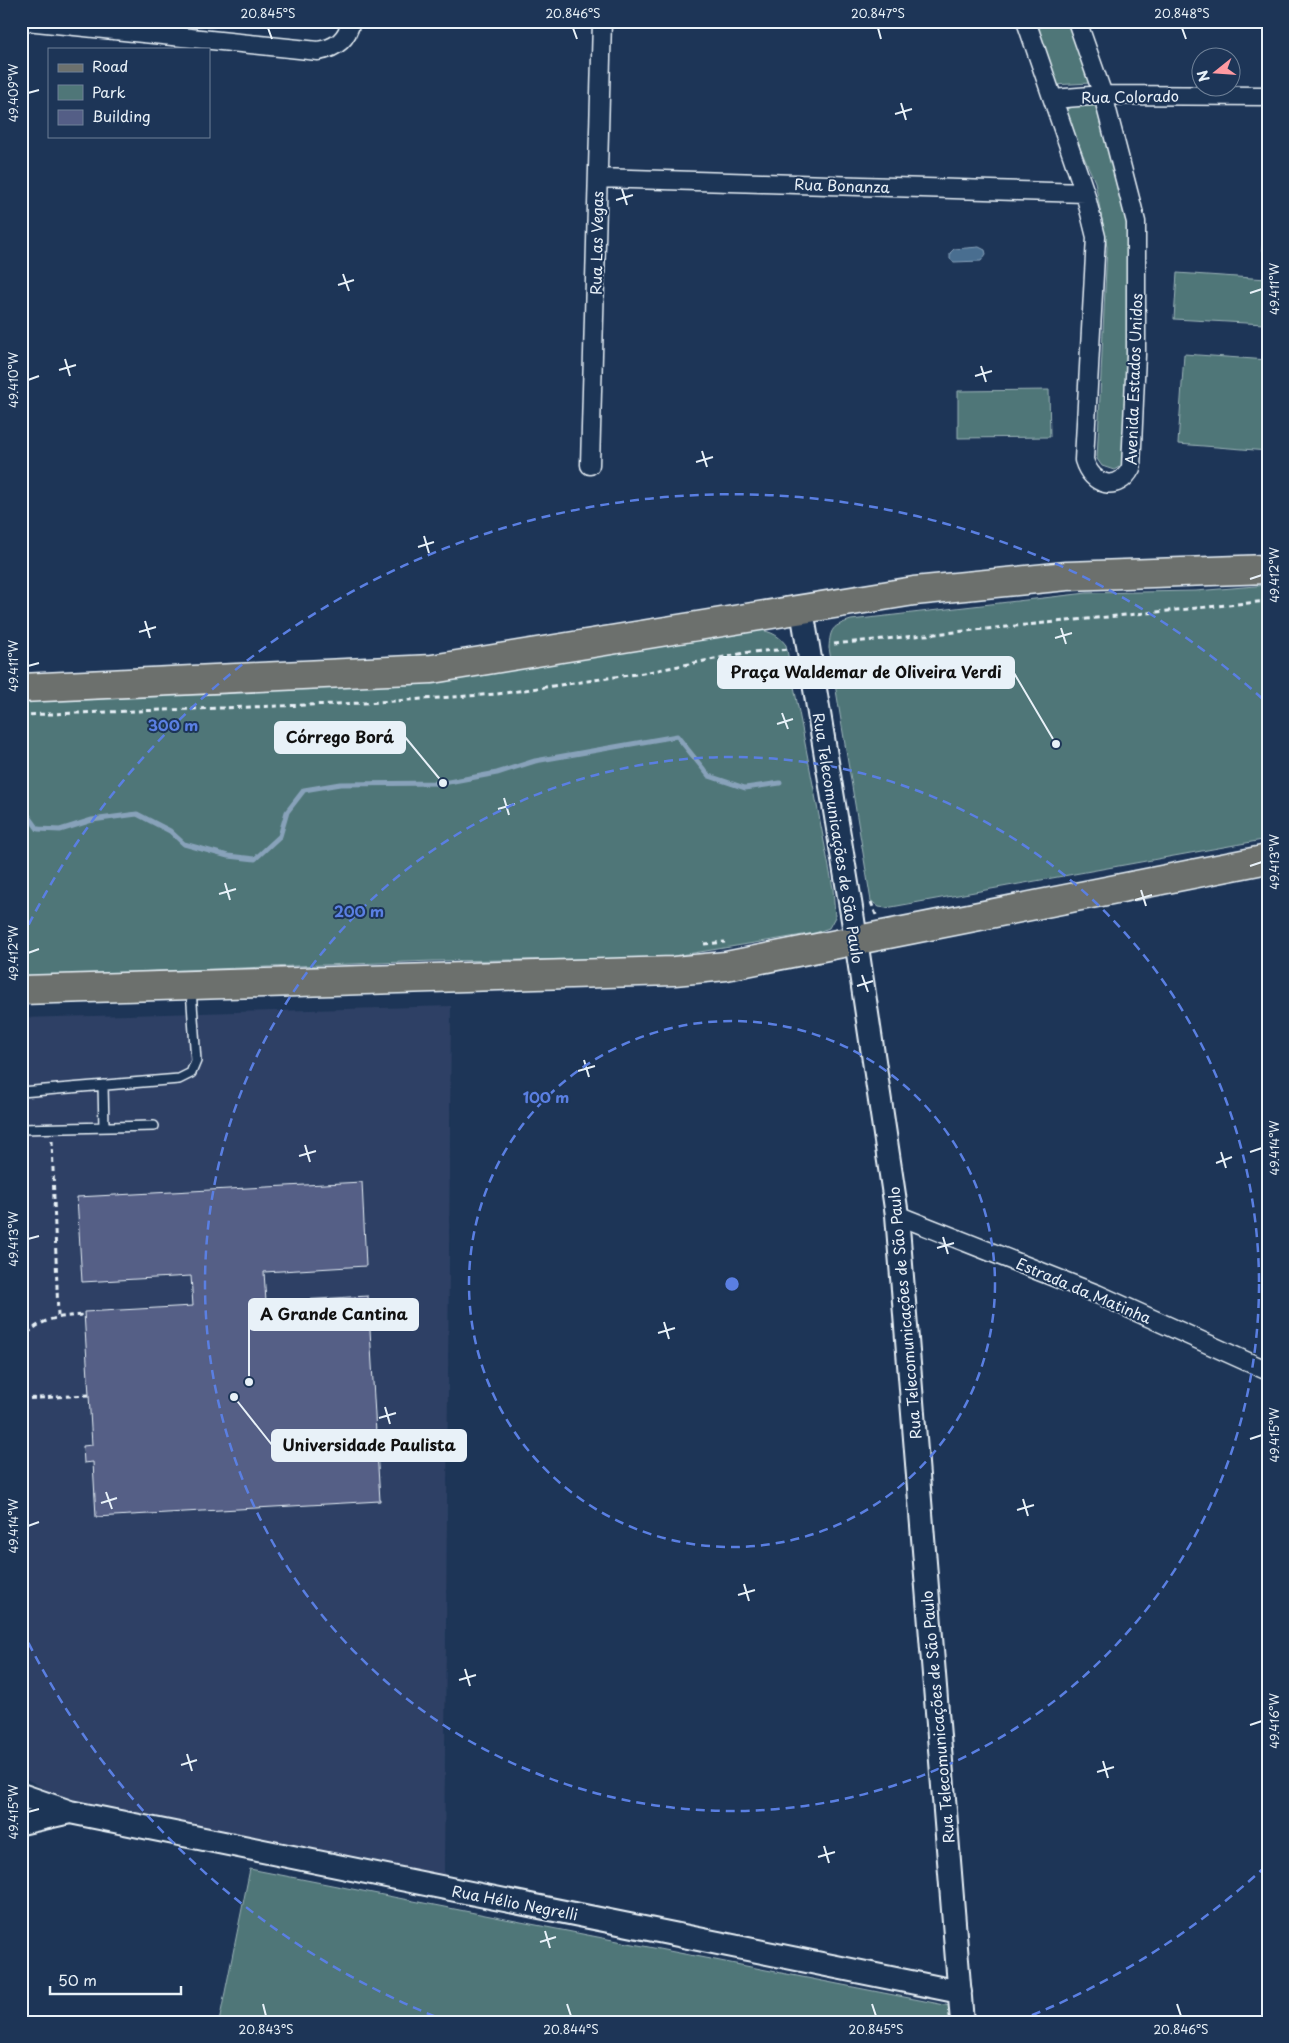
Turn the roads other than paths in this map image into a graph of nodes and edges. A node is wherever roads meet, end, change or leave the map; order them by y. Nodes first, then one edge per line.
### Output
1 (26, 21) edge
2 (352, 21) edge
3 (602, 21) edge
4 (1026, 21) edge
5 (1077, 21) edge
6 (1103, 95) junction
7 (1268, 96) edge
8 (1052, 99) junction
9 (598, 178) junction
10 (1085, 193) junction
11 (590, 465) dead end
12 (1268, 569) edge
13 (802, 610) junction
14 (21, 688) edge
15 (1268, 859) edge
16 (856, 940) junction
17 (190, 984) junction
18 (21, 990) edge
19 (103, 1085) junction
20 (21, 1092) edge
21 (154, 1126) dead end
22 (104, 1127) junction
23 (21, 1128) edge
24 (897, 1215) junction
25 (1268, 1371) edge
26 (21, 1795) edge
27 (70, 1812) junction
28 (21, 1823) edge
29 (960, 1992) junction
30 (962, 2022) edge

1 - 2 street
3 - 9 street, Rua Las Vegas
4 - 8 street, Avenida Estados Unidos
5 - 6 street, Avenida Estados Unidos
6 - 7 street, Rua Colorado
6 - 8 street, Rua Colorado
6 - 10 street, Avenida Estados Unidos
8 - 10 street, Avenida Estados Unidos
9 - 10 street, Rua Bonanza
9 - 11 street, Rua Las Vegas
12 - 13 main road
13 - 14 main road
13 - 16 street, Rua Telecomunicações de São Paulo
15 - 16 main road
16 - 17 main road
16 - 24 street, Rua Telecomunicações de São Paulo
17 - 18 main road
17 - 19 lane
19 - 20 lane
19 - 22 lane
21 - 22 lane
22 - 23 lane
24 - 25 street, Estrada da Matinha
24 - 29 street, Rua Telecomunicações de São Paulo
26 - 27 street, Rua Hélio Negrelli
27 - 28 street, Rua Hélio Negrelli
27 - 29 street, Rua Hélio Negrelli
29 - 30 street, Rua Telecomunicações de São Paulo

